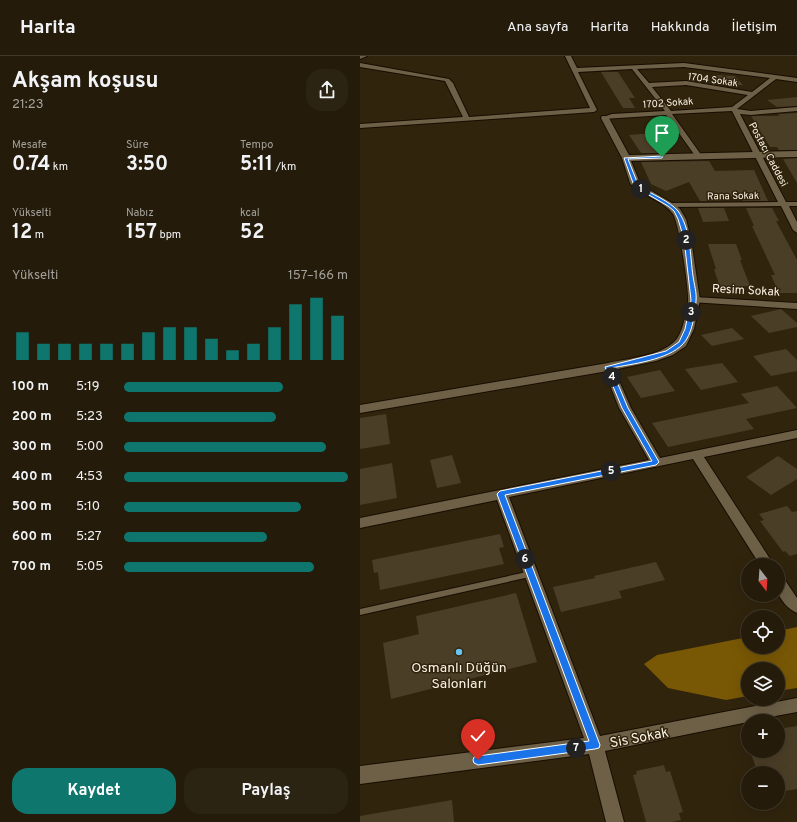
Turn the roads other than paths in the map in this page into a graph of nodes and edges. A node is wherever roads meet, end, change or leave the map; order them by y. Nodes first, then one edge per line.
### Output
1 (364, 56) edge
2 (568, 56) edge
3 (360, 58) edge
4 (360, 65) edge
5 (633, 67) junction
6 (575, 70) junction
7 (775, 77) junction
8 (797, 80) edge
9 (647, 85) junction
10 (752, 94) junction
11 (797, 109) edge
12 (734, 110) junction
13 (667, 112) junction
14 (467, 118) junction
15 (604, 118) joint
16 (360, 126) edge
17 (797, 154) edge
18 (758, 155) junction
19 (698, 156) junction
20 (626, 158) junction
21 (784, 204) junction
22 (797, 204) edge
23 (669, 206) junction
24 (797, 230) edge
25 (694, 300) junction
26 (797, 306) edge
27 (608, 367) junction
28 (360, 409) edge
29 (797, 434) edge
30 (696, 454) junction
31 (656, 462) junction
32 (500, 494) junction
33 (360, 523) edge
34 (763, 558) edge
35 (531, 574) junction
36 (785, 592) edge
37 (797, 607) edge
38 (360, 612) edge
39 (797, 705) edge
40 (595, 745) junction
41 (360, 775) edge
42 (615, 822) edge

1 - 3 street
2 - 6 street
4 - 14 street
5 - 6 street
5 - 7 street
5 - 9 street
6 - 14 street
7 - 8 street
7 - 10 street
9 - 10 street, 1704 Sokak
9 - 13 street
10 - 12 street
11 - 12 street, 1702 Sokak
12 - 13 street, 1702 Sokak
12 - 18 street, Postacı Caddesi
13 - 15 street, 1702 Sokak
13 - 19 street
14 - 16 street
15 - 20 street
17 - 18 street
18 - 19 street
18 - 21 street, Postacı Caddesi
19 - 20 street
20 - 23 street
21 - 22 street, Rana Sokak
21 - 23 street, Rana Sokak
21 - 24 street, Postacı Caddesi
23 - 25 street
25 - 26 street, Resim Sokak
25 - 27 street
27 - 28 street
27 - 31 street
29 - 30 street
30 - 31 street
30 - 34 street
31 - 32 street
32 - 33 street
32 - 35 street
35 - 38 lane
35 - 40 street
36 - 37 street
39 - 40 street, Sis Sokak
40 - 41 street, Sis Sokak
40 - 42 street

